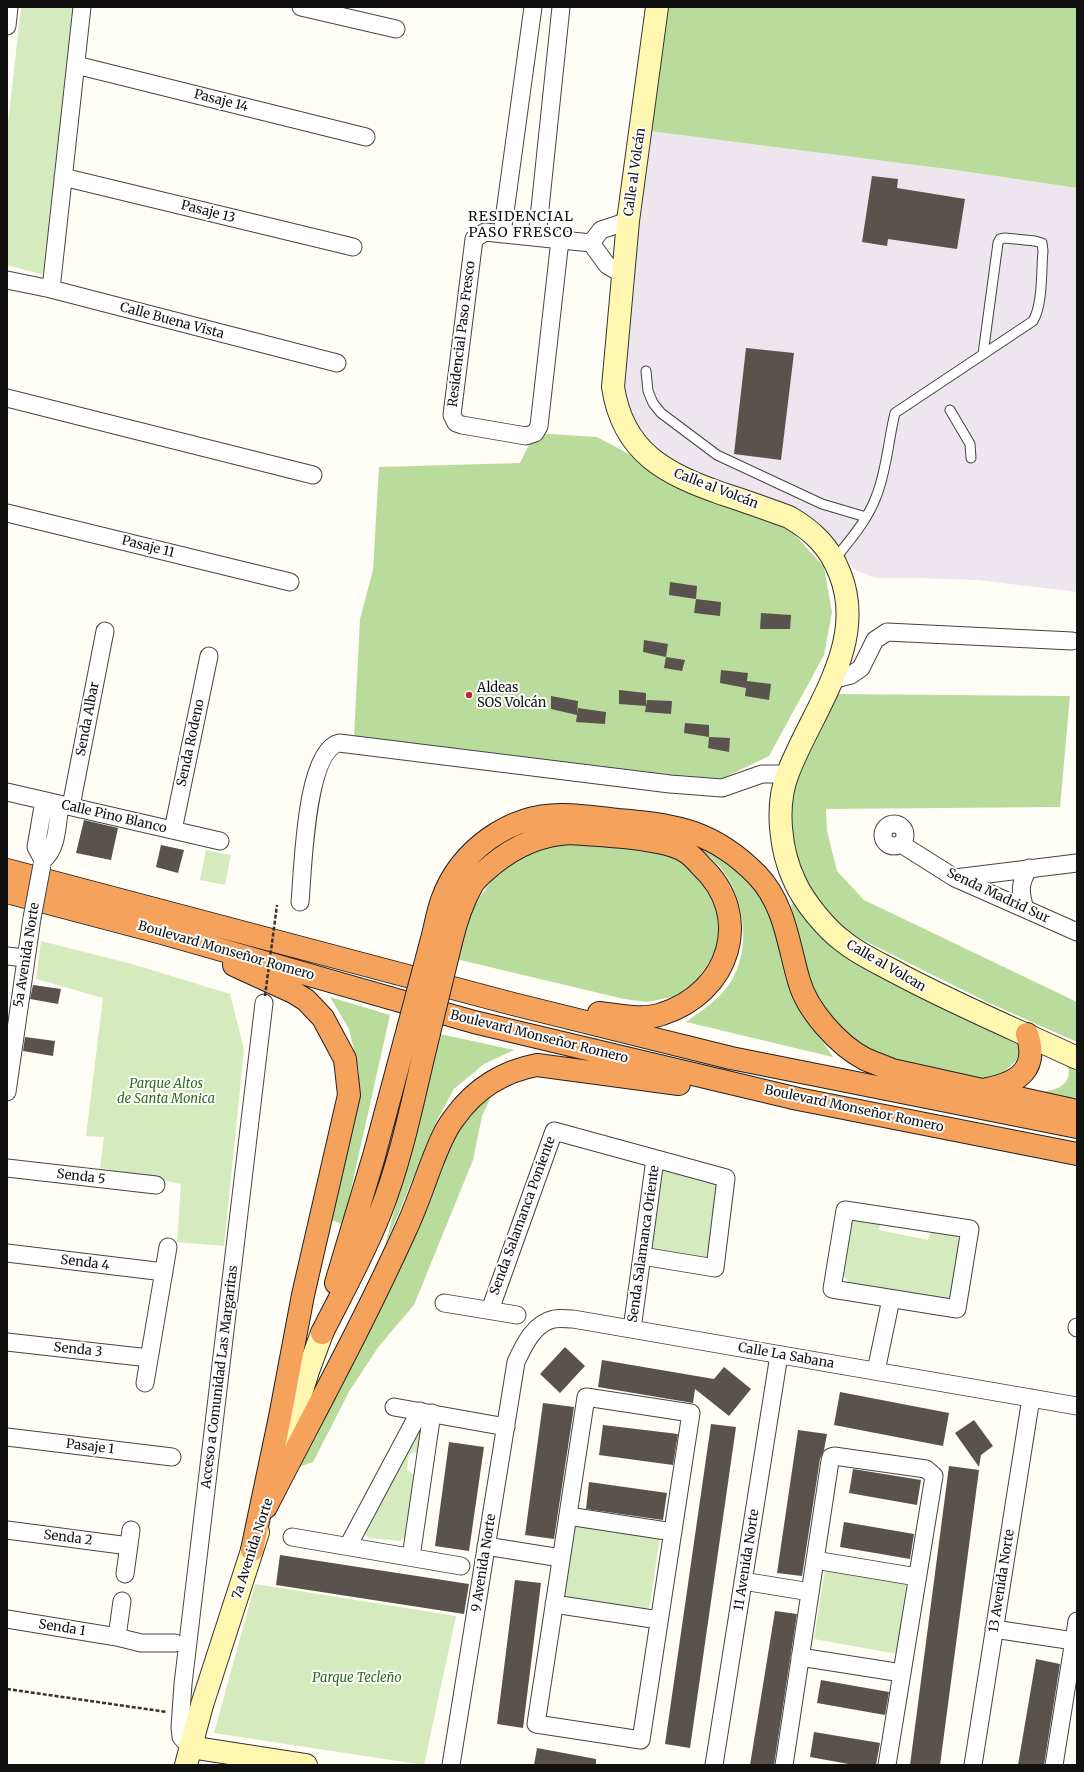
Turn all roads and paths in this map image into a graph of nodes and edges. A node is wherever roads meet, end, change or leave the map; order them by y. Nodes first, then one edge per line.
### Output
1 (9, 7) edge
2 (82, 7) edge
3 (301, 7) edge
4 (533, 7) edge
5 (562, 7) edge
6 (657, 7) edge
7 (7, 26) edge
8 (396, 29) dead end
9 (76, 65) junction
10 (366, 137) dead end
11 (63, 177) junction
12 (628, 221) junction
13 (502, 234) junction
14 (537, 237) junction
15 (560, 240) junction
16 (591, 243) junction
17 (353, 247) dead end
18 (622, 274) junction
19 (7, 280) edge
20 (51, 289) junction
21 (983, 354) junction
22 (337, 363) dead end
23 (646, 371) dead end
24 (7, 398) edge
25 (950, 410) dead end
26 (971, 458) dead end
27 (313, 475) dead end
28 (7, 513) edge
29 (866, 518) junction
30 (834, 560) junction
31 (290, 582) dead end
32 (105, 631) dead end
33 (1072, 641) dead end
34 (209, 656) dead end
35 (832, 680) junction
36 (788, 774) junction
37 (7, 792) edge
38 (58, 804) junction
39 (173, 830) junction
40 (220, 841) dead end
41 (901, 844) dead end
42 (1077, 863) edge
43 (1029, 868) junction
44 (7, 870) edge
45 (955, 878) junction
46 (7, 892) edge
47 (300, 902) dead end
48 (277, 905) dead end
49 (1025, 909) junction
50 (162, 932) junction
51 (1077, 932) edge
52 (442, 938) junction
53 (7, 956) edge
54 (26, 958) junction
55 (264, 999) joint
56 (512, 1004) junction
57 (1027, 1034) junction
58 (9, 1058) edge
59 (1077, 1058) edge
60 (985, 1090) junction
61 (7, 1092) edge
62 (798, 1099) junction
63 (1077, 1111) edge
64 (1077, 1127) edge
65 (1077, 1154) edge
66 (655, 1159) junction
67 (7, 1168) edge
68 (156, 1185) dead end
69 (168, 1247) dead end
70 (7, 1253) edge
71 (642, 1256) junction
72 (164, 1272) junction
73 (891, 1298) junction
74 (444, 1303) dead end
75 (490, 1310) junction
76 (517, 1315) dead end
77 (632, 1329) junction
78 (322, 1333) joint
79 (7, 1342) edge
80 (779, 1355) junction
81 (149, 1358) junction
82 (516, 1362) joint
83 (876, 1372) junction
84 (145, 1383) dead end
85 (1031, 1398) junction
86 (1077, 1406) edge
87 (394, 1407) dead end
88 (426, 1412) junction
89 (506, 1427) junction
90 (7, 1437) edge
91 (172, 1457) dead end
92 (266, 1507) junction
93 (568, 1516) junction
94 (7, 1530) edge
95 (673, 1532) junction
96 (292, 1537) dead end
97 (348, 1546) junction
98 (486, 1546) junction
99 (252, 1550) junction
100 (411, 1557) junction
101 (561, 1558) junction
102 (815, 1560) junction
103 (461, 1566) dead end
104 (125, 1574) dead end
105 (917, 1576) junction
106 (743, 1581) junction
107 (810, 1592) junction
108 (122, 1601) dead end
109 (554, 1604) junction
110 (7, 1619) edge
111 (659, 1620) junction
112 (1077, 1622) edge
113 (994, 1629) junction
114 (117, 1637) junction
115 (1074, 1641) junction
116 (174, 1643) dead end
117 (800, 1657) junction
118 (902, 1673) junction
119 (7, 1689) edge
120 (1071, 1693) edge
121 (181, 1714) junction
122 (188, 1756) edge
123 (278, 1760) junction
124 (246, 1765) edge
125 (306, 1765) edge
126 (451, 1765) edge
127 (714, 1765) edge
128 (784, 1765) edge
129 (887, 1765) edge
130 (973, 1765) edge
131 (1054, 1765) edge

1 - 7 street
2 - 9 street
3 - 8 street
4 - 13 street
5 - 14 street
6 - 12 street, Calle al Volcán
9 - 10 street, Pasaje 14
9 - 11 street
11 - 17 street, Pasaje 13
11 - 20 street
12 - 16 street
12 - 18 street, Calle al Volcán
13 - 14 street, Residencial Paso Fresco
13 - 15 street, Residencial Paso Fresco
14 - 15 street, Residencial Paso Fresco
15 - 16 street, Residencial Paso Fresco
16 - 18 street
18 - 30 street, Calle al Volcán
19 - 20 street, Calle Buena Vista
20 - 22 street, Calle Buena Vista
21 - 21 lane
21 - 29 lane
23 - 29 lane
24 - 27 street
25 - 26 lane
28 - 31 street, Pasaje 11
29 - 30 lane
30 - 35 street, Calle al Volcán
32 - 38 street, Senda Albar
33 - 35 street
34 - 39 street, Senda Rodeno
35 - 36 street, Calle al Volcán
36 - 47 street
36 - 57 street, Calle al Volcan
37 - 38 street, Calle Pino Blanco
38 - 39 street, Calle Pino Blanco
38 - 54 street, 5a Avenida Norte, bridge
39 - 40 street, Calle Pino Blanco
41 - 45 street, Senda Madrid Sur
42 - 43 street
43 - 45 street
43 - 49 street
44 - 56 highway, Boulevard Monseñor Romero
45 - 49 street, Senda Madrid Sur
46 - 50 highway, Boulevard Monseñor Romero
48 - 55 path, bridge
49 - 51 street, Senda Madrid Sur
50 - 62 highway, Boulevard Monseñor Romero
50 - 99 highway
52 - 56 highway
52 - 60 highway
52 - 78 highway, bridge
53 - 54 street
54 - 58 street, 5a Avenida Norte
55 - 121 street, Acceso a Comunidad Las Margaritas
56 - 64 highway, Boulevard Monseñor Romero
57 - 59 street, Calle al Volcan
57 - 60 highway
58 - 61 street, 5a Avenida Norte
60 - 63 highway
62 - 65 highway, Boulevard Monseñor Romero
62 - 92 highway
66 - 71 street, Senda Salamanca Oriente
66 - 71 street
66 - 75 street, Senda Salamanca Poniente
67 - 68 street, Senda 5
69 - 72 street
70 - 72 street, Senda 4
71 - 77 street, Senda Salamanca Oriente
72 - 81 street
73 - 73 street
73 - 83 street
74 - 75 street
75 - 76 street
77 - 80 street, Calle La Sabana
77 - 82 street, Calle La Sabana
78 - 92 street, 7a Avenida Norte
79 - 81 street, Senda 3
80 - 83 street, Calle La Sabana
80 - 106 street, 11 Avenida Norte
81 - 84 street
82 - 89 street, 9 Avenida Norte
83 - 85 street, Calle La Sabana
85 - 86 street, Calle La Sabana
85 - 113 street, 13 Avenida Norte
87 - 88 street
88 - 89 street
88 - 97 street
88 - 100 street
89 - 98 street, 9 Avenida Norte
90 - 91 street, Pasaje 1
92 - 99 street, 7a Avenida Norte
93 - 95 street
93 - 95 street
93 - 101 street
94 - 104 street, Senda 2
95 - 111 street
96 - 97 street
97 - 100 street
98 - 101 street
98 - 126 street, 9 Avenida Norte
99 - 122 street, 7a Avenida Norte
100 - 103 street
101 - 109 street
102 - 105 street
102 - 105 street
102 - 107 street
105 - 118 street
106 - 107 street
106 - 127 street, 11 Avenida Norte
107 - 117 street
108 - 114 street
109 - 111 street
109 - 111 street
110 - 114 street, Senda 1
112 - 115 street
113 - 115 street
113 - 130 street, 13 Avenida Norte
114 - 116 street, Senda 1
115 - 120 street
117 - 118 street
117 - 128 street
118 - 129 street
119 - 121 path
120 - 131 street
121 - 122 street, Acceso a Comunidad Las Margaritas
122 - 123 street
123 - 124 street
123 - 125 street

